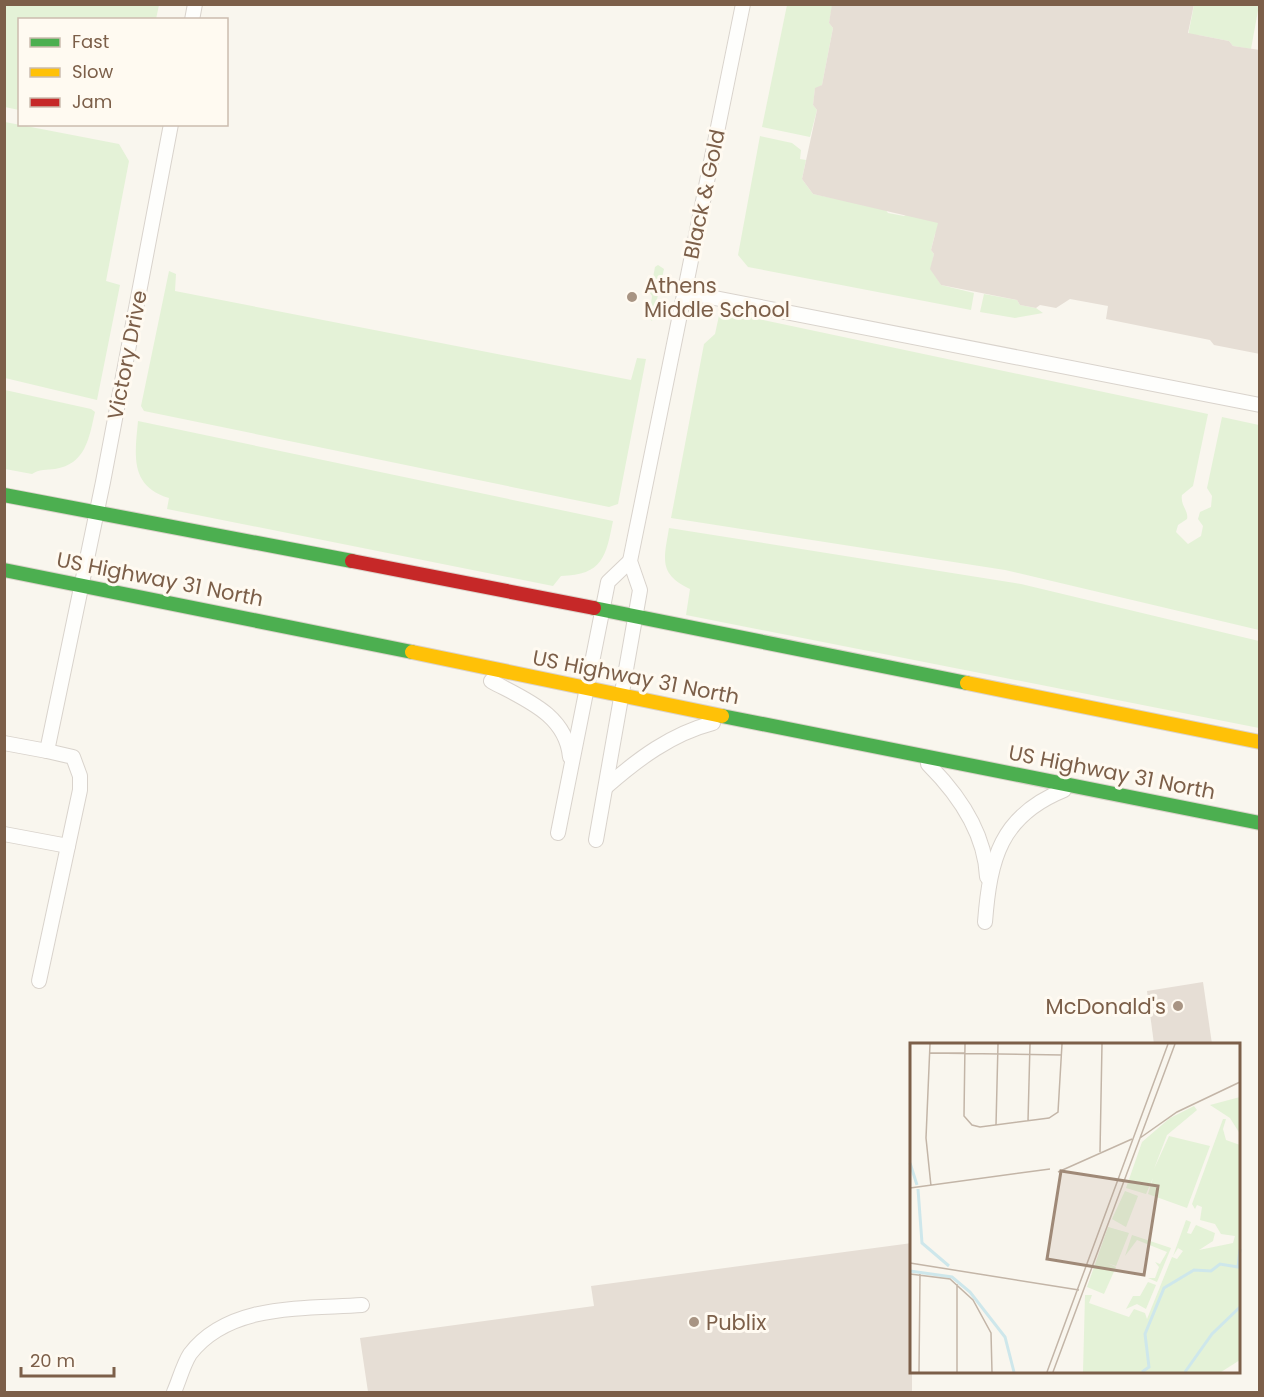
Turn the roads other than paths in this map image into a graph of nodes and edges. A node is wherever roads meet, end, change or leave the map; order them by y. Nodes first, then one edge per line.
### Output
1 (743, 4) edge
2 (171, 126) edge
3 (684, 292) junction
4 (1260, 405) edge
5 (4, 495) edge
6 (96, 513) junction
7 (630, 561) junction
8 (4, 570) edge
9 (80, 585) junction
10 (601, 609) junction
11 (636, 616) junction
12 (458, 662) junction
13 (585, 689) junction
14 (622, 697) junction
15 (733, 718) junction
16 (1260, 742) edge
17 (4, 743) edge
18 (47, 750) junction
19 (919, 756) junction
20 (571, 765) junction
21 (1075, 786) junction
22 (606, 788) junction
23 (1260, 823) edge
24 (558, 833) dead end
25 (4, 834) edge
26 (597, 840) dead end
27 (68, 846) junction
28 (988, 891) junction
29 (985, 922) dead end
30 (39, 981) dead end
31 (362, 1305) dead end
32 (174, 1392) edge

1 - 3 lane, Black & Gold
2 - 6 lane, Victory Drive
3 - 4 lane
3 - 7 lane, Black & Gold
5 - 6 main road
6 - 9 lane, Victory Drive
6 - 10 main road
7 - 10 lane
7 - 11 lane
8 - 9 main road, US Highway 31 North
9 - 12 main road, US Highway 31 North
9 - 18 lane, Victory Drive
10 - 11 main road
10 - 13 lane
11 - 14 lane
11 - 16 main road
12 - 13 main road, US Highway 31 North
12 - 20 lane
13 - 14 main road, US Highway 31 North
13 - 20 lane
14 - 15 main road, US Highway 31 North
14 - 22 lane
15 - 19 main road, US Highway 31 North
15 - 22 lane
17 - 18 lane
18 - 27 lane
19 - 21 main road, US Highway 31 North
19 - 28 lane
20 - 24 lane
21 - 23 main road, US Highway 31 North
21 - 28 lane
22 - 26 lane
25 - 27 lane
27 - 30 lane
28 - 29 lane
31 - 32 lane

